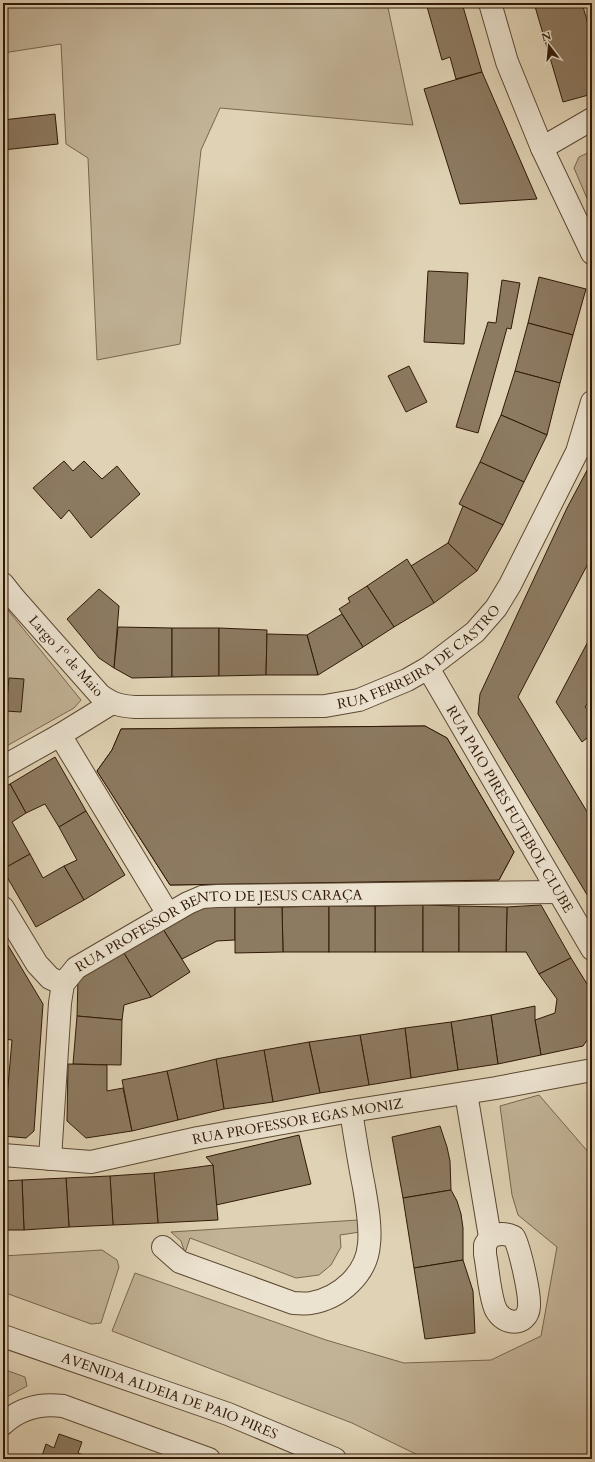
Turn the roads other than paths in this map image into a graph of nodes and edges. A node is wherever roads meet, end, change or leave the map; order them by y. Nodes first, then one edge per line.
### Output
1 (490, 3) edge
2 (592, 119) edge
3 (542, 148) junction
4 (592, 253) edge
5 (592, 402) edge
6 (3, 584) edge
7 (428, 668) junction
8 (112, 703) junction
9 (60, 735) junction
10 (3, 767) edge
11 (558, 892) junction
12 (3, 908) edge
13 (168, 914) junction
14 (592, 949) edge
15 (63, 984) junction
16 (592, 1070) edge
17 (466, 1093) junction
18 (351, 1111) junction
19 (3, 1154) edge
20 (50, 1159) junction
21 (490, 1237) dead end
22 (163, 1247) dead end
23 (3, 1336) edge
24 (3, 1424) edge
25 (209, 1459) edge
26 (335, 1459) edge

1 - 3 street
2 - 3 street
3 - 4 street
5 - 7 street, RUA FERREIRA DE CASTRO
6 - 8 street, Largo 1º de Maio
7 - 8 street, RUA FERREIRA DE CASTRO
7 - 11 street, RUA PAIO PIRES FUTEBOL CLUBE
8 - 9 street, Largo 1º de Maio
9 - 10 street, Largo 1º de Maio
9 - 13 street
11 - 13 street, RUA PROFESSOR BENTO DE JESUS CARAÇA
11 - 14 street, RUA PAIO PIRES FUTEBOL CLUBE
12 - 15 street
13 - 15 street, RUA PROFESSOR BENTO DE JESUS CARAÇA
15 - 20 street, RUA PROFESSOR BENTO DE JESUS CARAÇA
16 - 17 street, RUA PROFESSOR EGAS MONIZ
17 - 18 street, RUA PROFESSOR EGAS MONIZ
17 - 21 street
18 - 20 street, RUA PROFESSOR EGAS MONIZ
18 - 22 street
19 - 20 street, RUA PROFESSOR EGAS MONIZ
23 - 26 street, AVENIDA ALDEIA DE PAIO PIRES
24 - 25 street

